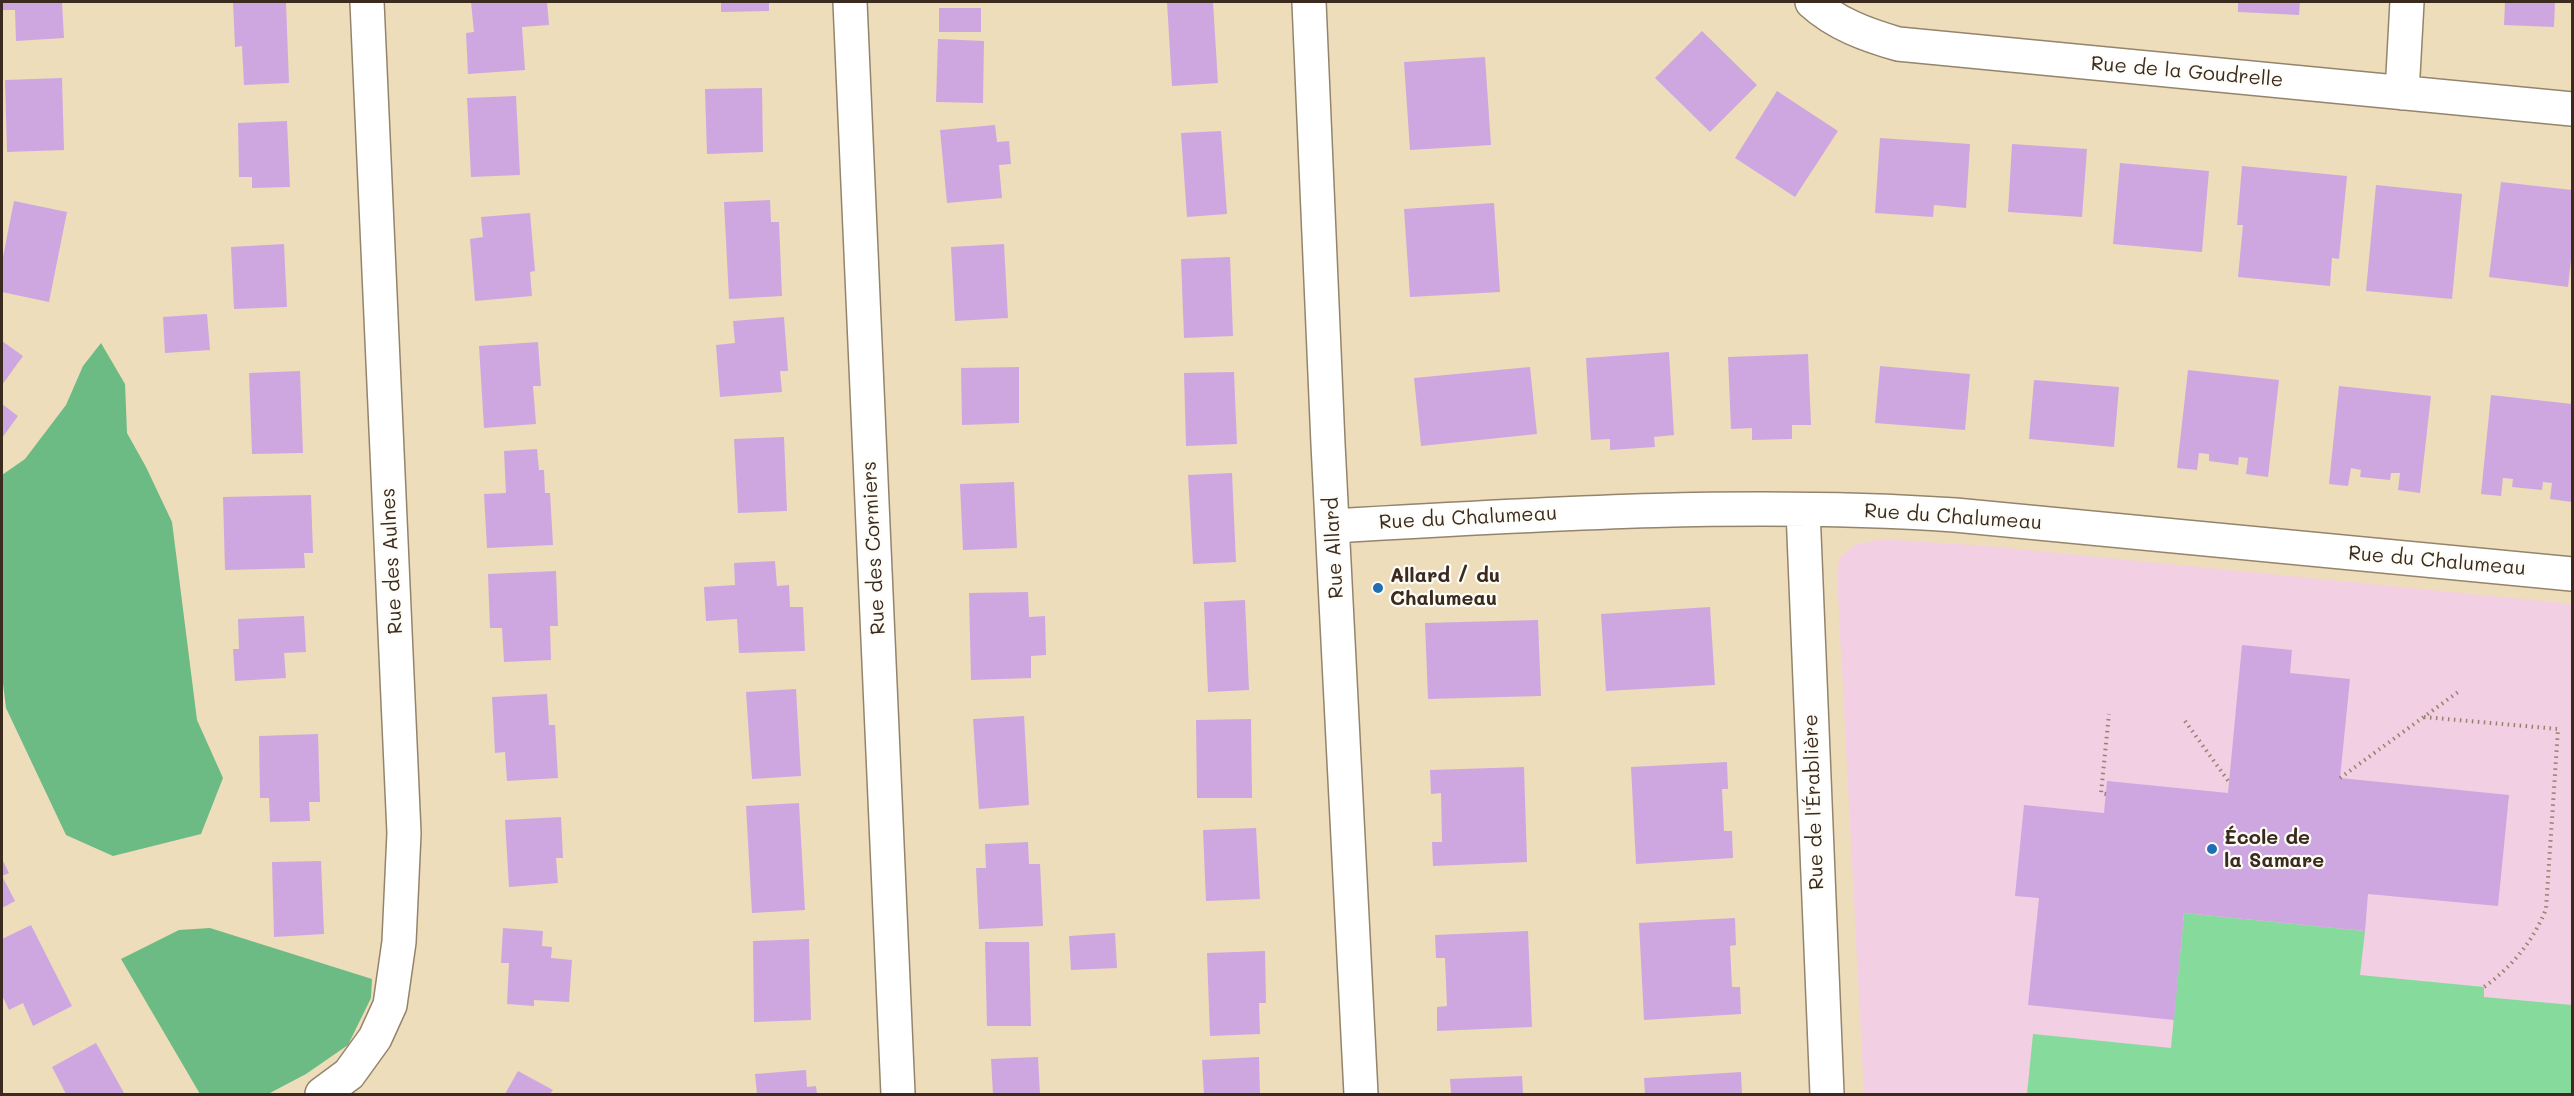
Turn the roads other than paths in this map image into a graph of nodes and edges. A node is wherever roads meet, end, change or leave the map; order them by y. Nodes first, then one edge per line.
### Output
1 (367, 2) edge
2 (850, 2) edge
3 (1309, 2) edge
4 (1812, 2) edge
5 (2407, 2) edge
6 (2402, 93) junction
7 (2572, 109) edge
8 (1803, 510) junction
9 (1332, 525) junction
10 (2572, 574) edge
11 (322, 1095) edge
12 (898, 1095) edge
13 (1361, 1095) edge
14 (1827, 1095) edge

1 - 11 street, Rue des Aulnes
2 - 12 street, Rue des Cormiers
3 - 9 street, Rue Allard
4 - 6 street, Rue de la Goudrelle
5 - 6 street
6 - 7 street, Rue de la Goudrelle
8 - 9 street, Rue du Chalumeau
8 - 10 street, Rue du Chalumeau
8 - 14 street, Rue de l'Érablière
9 - 13 street, Rue Allard

